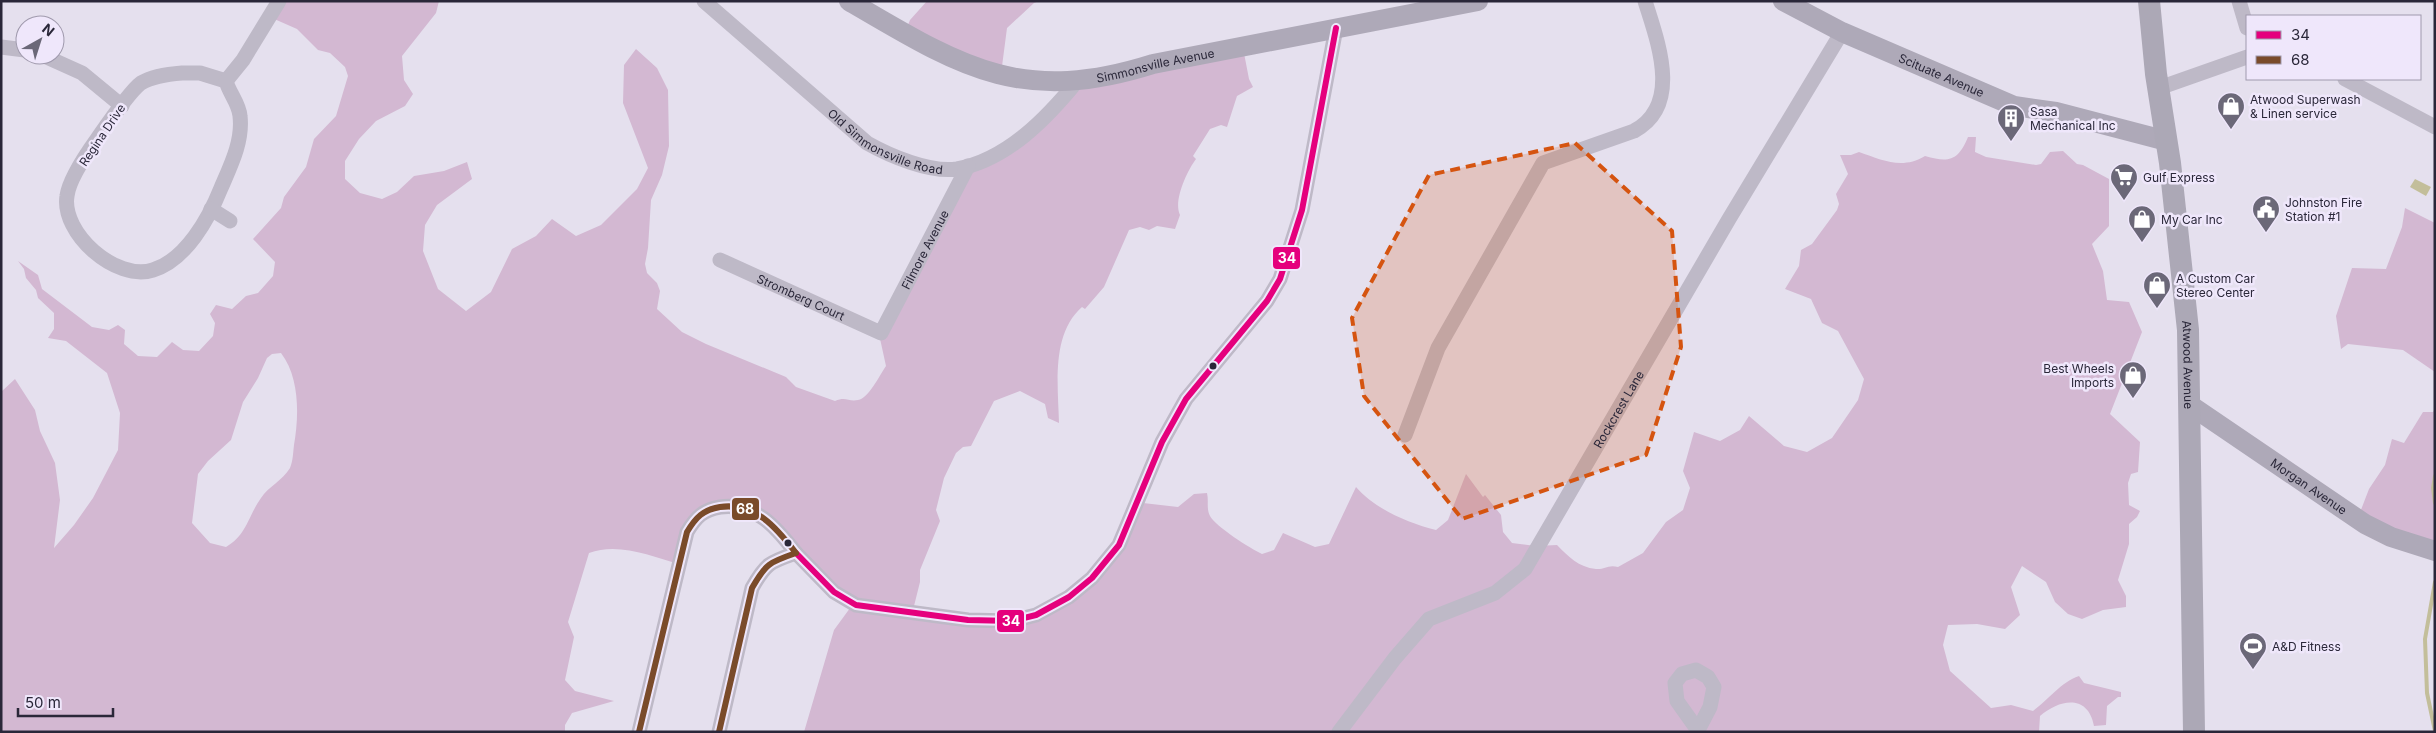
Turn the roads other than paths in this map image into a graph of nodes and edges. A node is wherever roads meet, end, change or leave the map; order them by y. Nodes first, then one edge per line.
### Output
1 (279, 1) edge
2 (704, 1) edge
3 (848, 1) edge
4 (1478, 1) edge
5 (1645, 1) edge
6 (1783, 1) edge
7 (2149, 1) edge
8 (2239, 1) edge
9 (2246, 25) edge
10 (1336, 28) junction
11 (1842, 32) junction
12 (1, 47) edge
13 (15, 49) edge
14 (2246, 57) edge
15 (64, 65) edge
16 (1078, 80) junction
17 (2347, 80) edge
18 (226, 81) junction
19 (2159, 88) junction
20 (122, 106) junction
21 (2435, 127) edge
22 (2167, 141) junction
23 (968, 166) junction
24 (211, 209) junction
25 (230, 221) dead end
26 (720, 260) dead end
27 (881, 333) joint
28 (2190, 405) junction
29 (1405, 435) dead end
30 (2435, 551) edge
31 (796, 553) junction
32 (639, 732) edge
33 (718, 732) edge
34 (1339, 732) edge
35 (2194, 732) edge

1 - 18 street
2 - 23 street, Old Simmonsville Road
3 - 16 street, Simmonsville Avenue
4 - 10 street, Simmonsville Avenue
5 - 29 street
6 - 11 street, Scituate Avenue
7 - 19 main road, Atwood Avenue
8 - 9 street
10 - 16 street, Simmonsville Avenue
10 - 31 street
11 - 22 street, Scituate Avenue
11 - 34 street, Rockcrest Lane
12 - 13 street
14 - 19 street
15 - 20 street
16 - 23 street, Old Simmonsville Road
17 - 21 street
18 - 20 street, Regina Drive
18 - 24 street, Regina Drive
19 - 22 main road, Atwood Avenue
20 - 24 street, Regina Drive
22 - 28 main road, Atwood Avenue
23 - 27 street, Filmore Avenue
24 - 25 street
26 - 27 street, Stromberg Court
28 - 30 street, Morgan Avenue
28 - 35 main road, Atwood Avenue
31 - 32 street
31 - 33 street

